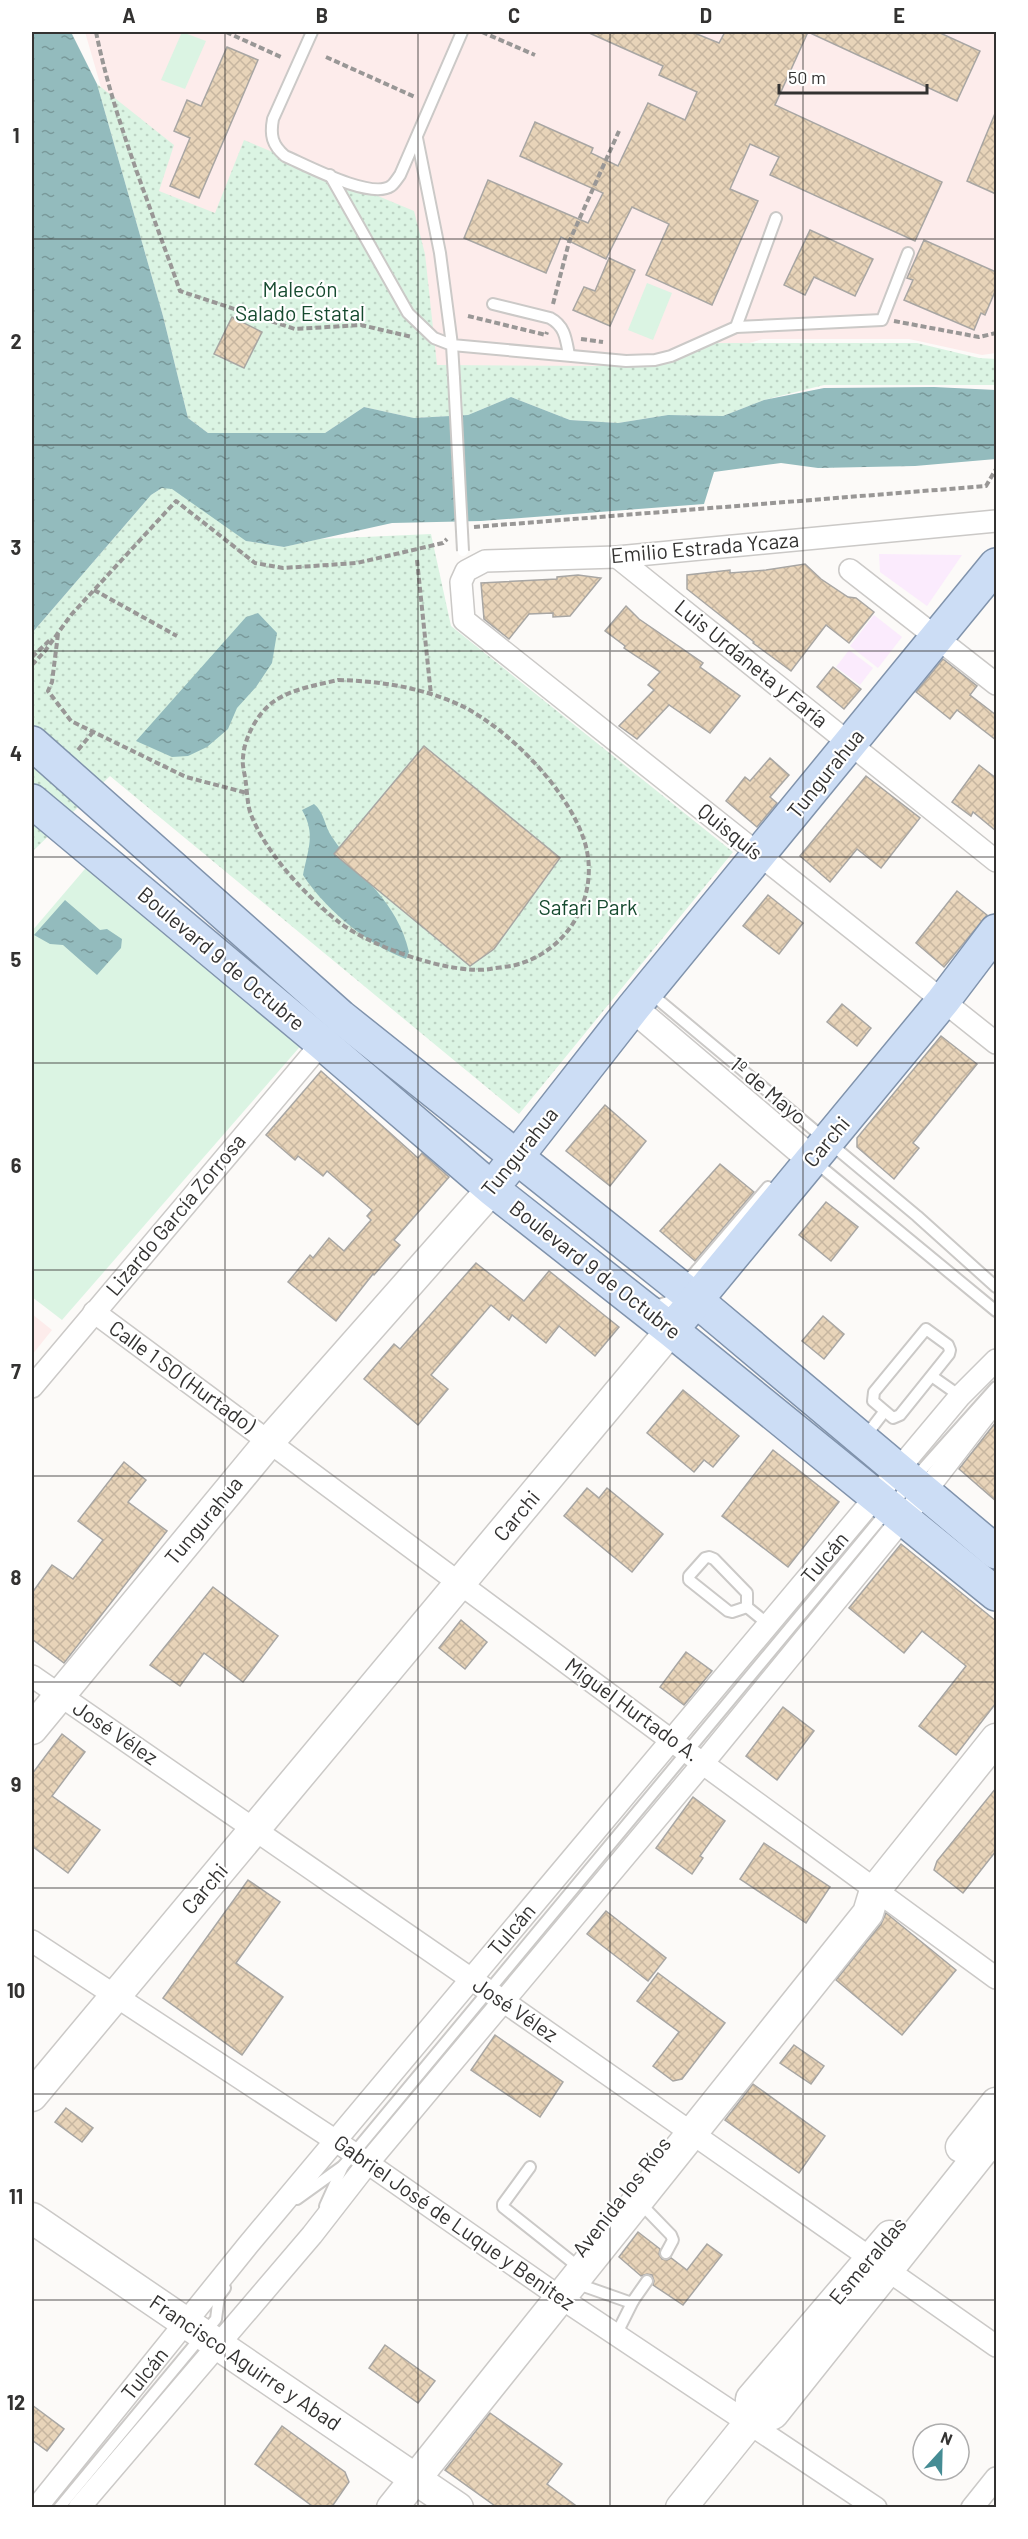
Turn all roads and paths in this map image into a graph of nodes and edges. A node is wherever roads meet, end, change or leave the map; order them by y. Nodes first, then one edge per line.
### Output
1 (96, 32) edge
2 (226, 32) edge
3 (312, 32) edge
4 (462, 32) edge
5 (482, 32) edge
6 (535, 55) dead end
7 (281, 57) dead end
8 (326, 57) dead end
9 (415, 97) dead end
10 (619, 131) dead end
11 (417, 138) junction
12 (330, 175) junction
13 (776, 218) dead end
14 (908, 253) dead end
15 (493, 304) dead end
16 (468, 316) dead end
17 (550, 318) junction
18 (736, 327) junction
19 (415, 338) dead end
20 (452, 345) junction
21 (569, 355) junction
22 (996, 470) edge
23 (996, 521) edge
24 (464, 528) dead end
25 (452, 529) dead end
26 (617, 557) junction
27 (417, 560) dead end
28 (464, 561) junction
29 (996, 564) edge
30 (850, 570) dead end
31 (94, 590) junction
32 (58, 634) junction
33 (177, 636) dead end
34 (936, 637) junction
35 (32, 657) edge
36 (32, 665) edge
37 (996, 684) edge
38 (431, 695) junction
39 (32, 742) edge
40 (851, 744) junction
41 (247, 793) junction
42 (32, 801) edge
43 (760, 855) junction
44 (996, 861) edge
45 (996, 931) edge
46 (283, 995) dead end
47 (640, 1000) junction
48 (943, 1001) junction
49 (322, 1043) junction
50 (996, 1043) edge
51 (364, 1064) dead end
52 (811, 1156) junction
53 (500, 1173) junction
54 (778, 1176) dead end
55 (618, 1274) dead end
56 (691, 1286) junction
57 (996, 1287) edge
58 (996, 1311) edge
59 (94, 1312) junction
60 (671, 1330) junction
61 (996, 1360) edge
62 (933, 1377) junction
63 (32, 1387) edge
64 (996, 1387) edge
65 (960, 1396) junction
66 (996, 1400) edge
67 (884, 1412) junction
68 (863, 1440) junction
69 (270, 1441) junction
70 (912, 1481) junction
71 (890, 1508) junction
72 (996, 1552) edge
73 (461, 1584) junction
74 (996, 1594) edge
75 (747, 1607) junction
76 (769, 1625) junction
77 (32, 1676) edge
78 (60, 1695) junction
79 (32, 1729) edge
80 (996, 1739) edge
81 (688, 1751) junction
82 (256, 1830) junction
83 (876, 1890) junction
84 (32, 1941) edge
85 (996, 1978) edge
86 (487, 1990) junction
87 (115, 1996) junction
88 (32, 2096) edge
89 (996, 2103) edge
90 (685, 2129) junction
91 (996, 2134) edge
92 (336, 2141) junction
93 (355, 2161) junction
94 (530, 2168) dead end
95 (638, 2200) junction
96 (32, 2218) edge
97 (666, 2253) dead end
98 (880, 2265) junction
99 (647, 2281) dead end
100 (563, 2283) junction
101 (633, 2301) junction
102 (200, 2323) junction
103 (616, 2335) junction
104 (996, 2346) edge
105 (750, 2422) junction
106 (409, 2475) junction
107 (996, 2478) edge
108 (36, 2508) edge
109 (58, 2508) edge
110 (79, 2508) edge
111 (372, 2508) edge
112 (392, 2508) edge
113 (458, 2508) edge
114 (681, 2508) edge
115 (876, 2508) edge
116 (972, 2508) edge

1 - 19 path
2 - 7 path
3 - 12 lane
4 - 11 lane
5 - 6 path
8 - 9 path
10 - 17 path
11 - 12 lane
11 - 20 lane
12 - 20 lane
13 - 18 lane
14 - 18 lane
15 - 17 lane
16 - 17 path
17 - 21 lane
18 - 21 lane
20 - 21 lane
20 - 28 lane, bridge
22 - 24 path
23 - 26 street, Emilio Estrada Ycaza
25 - 31 path
26 - 28 street, Emilio Estrada Ycaza
26 - 40 street, Luis Urdaneta y Faría
27 - 38 path
28 - 43 street, Quisquís
29 - 34 main road, Tungurahua
30 - 34 street
31 - 32 path
31 - 33 path
32 - 35 path
32 - 36 path
32 - 41 path
34 - 37 street
34 - 40 main road, Tungurahua
38 - 41 path
38 - 41 path
39 - 53 main road, Boulevard 9 de Octubre
40 - 43 main road, Tungurahua
40 - 44 street, Luis Urdaneta y Faría
42 - 49 main road, Boulevard 9 de Octubre
43 - 47 main road, Tungurahua
43 - 48 street, Quisquís
45 - 48 main road, Carchi
46 - 51 lane, Boulevard 9 de Octubre
47 - 52 street, 1º de Mayo
47 - 53 main road, Tungurahua
48 - 50 street, Quisquís
48 - 52 main road, Carchi
49 - 53 main road, Boulevard 9 de Octubre
49 - 59 street, Lizardo García Zorrosa
52 - 56 main road, Carchi
52 - 57 lane, 1º de Mayo
52 - 58 lane
53 - 56 main road, Boulevard 9 de Octubre
53 - 60 main road, Boulevard 9 de Octubre
53 - 69 main road, Tungurahua
54 - 56 lane
55 - 56 lane, Boulevard 9 de Octubre
56 - 60 main road, Carchi
56 - 68 main road, Boulevard 9 de Octubre
59 - 63 street, Lizardo García Zorrosa
59 - 69 street, Calle 1 SO (Hurtado)
60 - 71 main road, Boulevard 9 de Octubre
60 - 73 main road, Carchi
61 - 65 street, Tulcán
62 - 65 lane
62 - 67 lane
62 - 67 lane
64 - 70 lane
65 - 70 street, Tulcán
66 - 70 street, Tulcán
67 - 68 lane
68 - 70 main road, Boulevard 9 de Octubre
69 - 73 street, Miguel Hurtado A.
69 - 78 main road, Tungurahua
70 - 71 street, Tulcán
70 - 71 street, Tulcán
70 - 72 main road, Boulevard 9 de Octubre
71 - 74 main road, Boulevard 9 de Octubre
71 - 76 street, Tulcán
71 - 81 street, Tulcán
73 - 81 street, Miguel Hurtado A.
73 - 82 main road, Carchi
75 - 75 lane
75 - 76 lane
76 - 81 street, Tulcán
77 - 78 street, José Vélez
78 - 79 main road, Tungurahua
78 - 82 street, José Vélez
80 - 83 main road, Avenida los Ríos
81 - 83 street, Miguel Hurtado A.
81 - 86 street, Tulcán
81 - 86 street, Tulcán
82 - 86 street, José Vélez
82 - 87 main road, Carchi
83 - 85 street, Miguel Hurtado A.
83 - 90 main road, Avenida los Ríos
84 - 87 street, Gabriel José de Luque y Benitez
86 - 90 street, José Vélez
86 - 92 street, Tulcán
86 - 93 street, Tulcán
87 - 88 main road, Carchi
87 - 92 street, Gabriel José de Luque y Benitez
89 - 98 main road, Esmeraldas
90 - 95 main road, Avenida los Ríos
90 - 98 street, José Vélez
90 - 100 main road, Avenida los Ríos
91 - 98 main road, Esmeraldas
92 - 93 street, Gabriel José de Luque y Benitez
92 - 102 street, Tulcán
93 - 100 street, Gabriel José de Luque y Benitez
93 - 102 lane
93 - 102 street, Tulcán
94 - 100 lane
95 - 97 lane
95 - 100 main road, Avenida los Ríos
96 - 102 main road, Francisco Aguirre y Abad
98 - 104 street, José Vélez
98 - 105 main road, Esmeraldas
99 - 101 lane
100 - 101 lane
100 - 103 street, Gabriel José de Luque y Benitez
100 - 106 main road, Avenida los Ríos
101 - 103 lane
102 - 106 main road, Francisco Aguirre y Abad
102 - 108 street, Tulcán
102 - 109 lane
102 - 110 street, Tulcán
103 - 105 street, Gabriel José de Luque y Benitez
105 - 114 main road, Esmeraldas
105 - 115 street, Gabriel José de Luque y Benitez
106 - 111 main road, Avenida los Ríos
106 - 112 main road, Avenida los Ríos
106 - 113 main road, Francisco Aguirre y Abad
107 - 116 street

